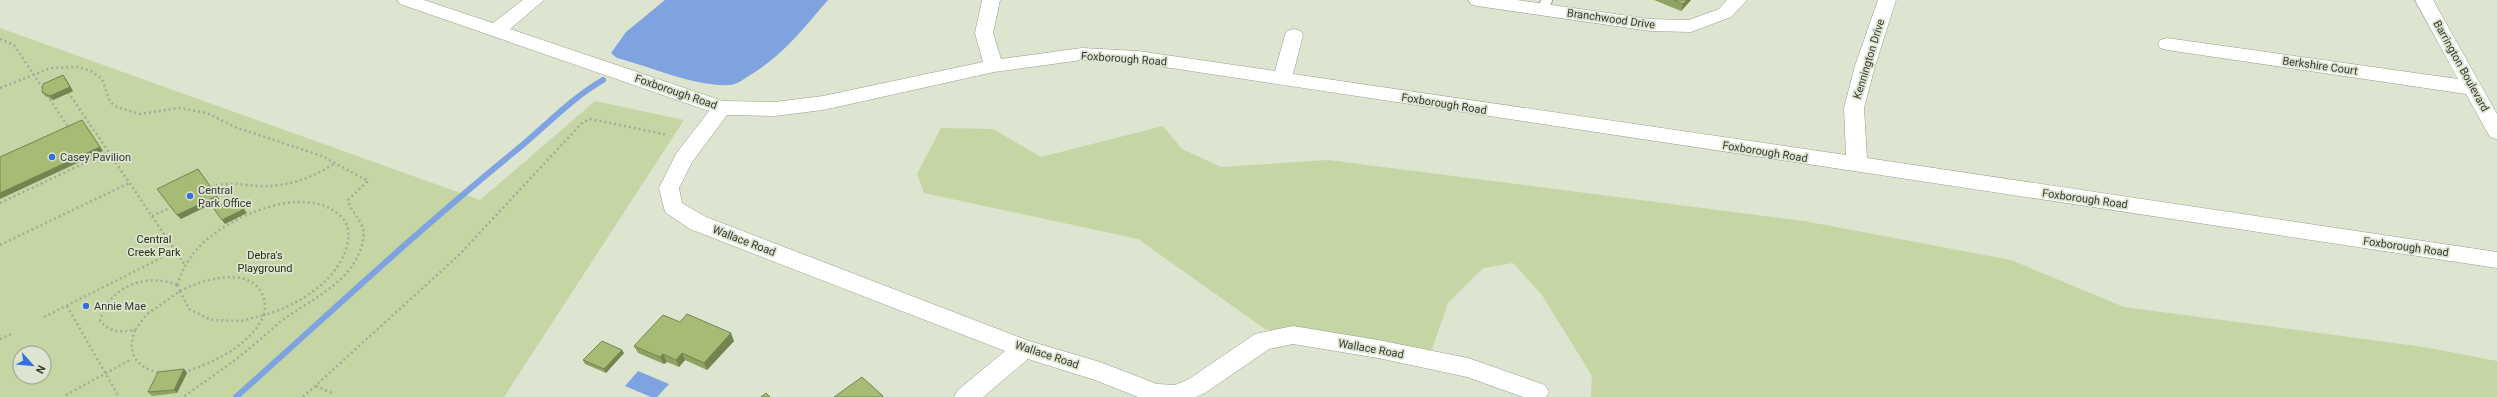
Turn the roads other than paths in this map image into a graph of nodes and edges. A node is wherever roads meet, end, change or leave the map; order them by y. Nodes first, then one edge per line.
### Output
1 (406, 0) edge
2 (535, 0) edge
3 (991, 0) edge
4 (1477, 0) edge
5 (1738, 0) edge
6 (1887, 0) edge
7 (2424, 0) edge
8 (1545, 5) edge
9 (495, 31) junction
10 (1294, 36) dead end
11 (2167, 44) dead end
12 (994, 66) junction
13 (1282, 79) junction
14 (2473, 88) junction
15 (722, 108) junction
16 (2497, 132) edge
17 (1857, 166) junction
18 (2497, 260) edge
19 (1024, 349) junction
20 (1537, 392) dead end
21 (966, 397) edge

1 - 9 street, Foxborough Road
2 - 9 street
3 - 12 street
4 - 8 street, Branchwood Drive
5 - 8 street, Branchwood Drive
6 - 17 street, Kennington Drive
7 - 14 street, Barrington Boulevard
9 - 15 street, Foxborough Road
10 - 13 street
11 - 14 street, Berkshire Court
12 - 13 street, Foxborough Road
12 - 15 street, Foxborough Road
13 - 17 street, Foxborough Road
14 - 16 street, Barrington Boulevard
15 - 19 street, Wallace Road
17 - 18 street, Foxborough Road
19 - 20 street, Wallace Road
19 - 21 street

